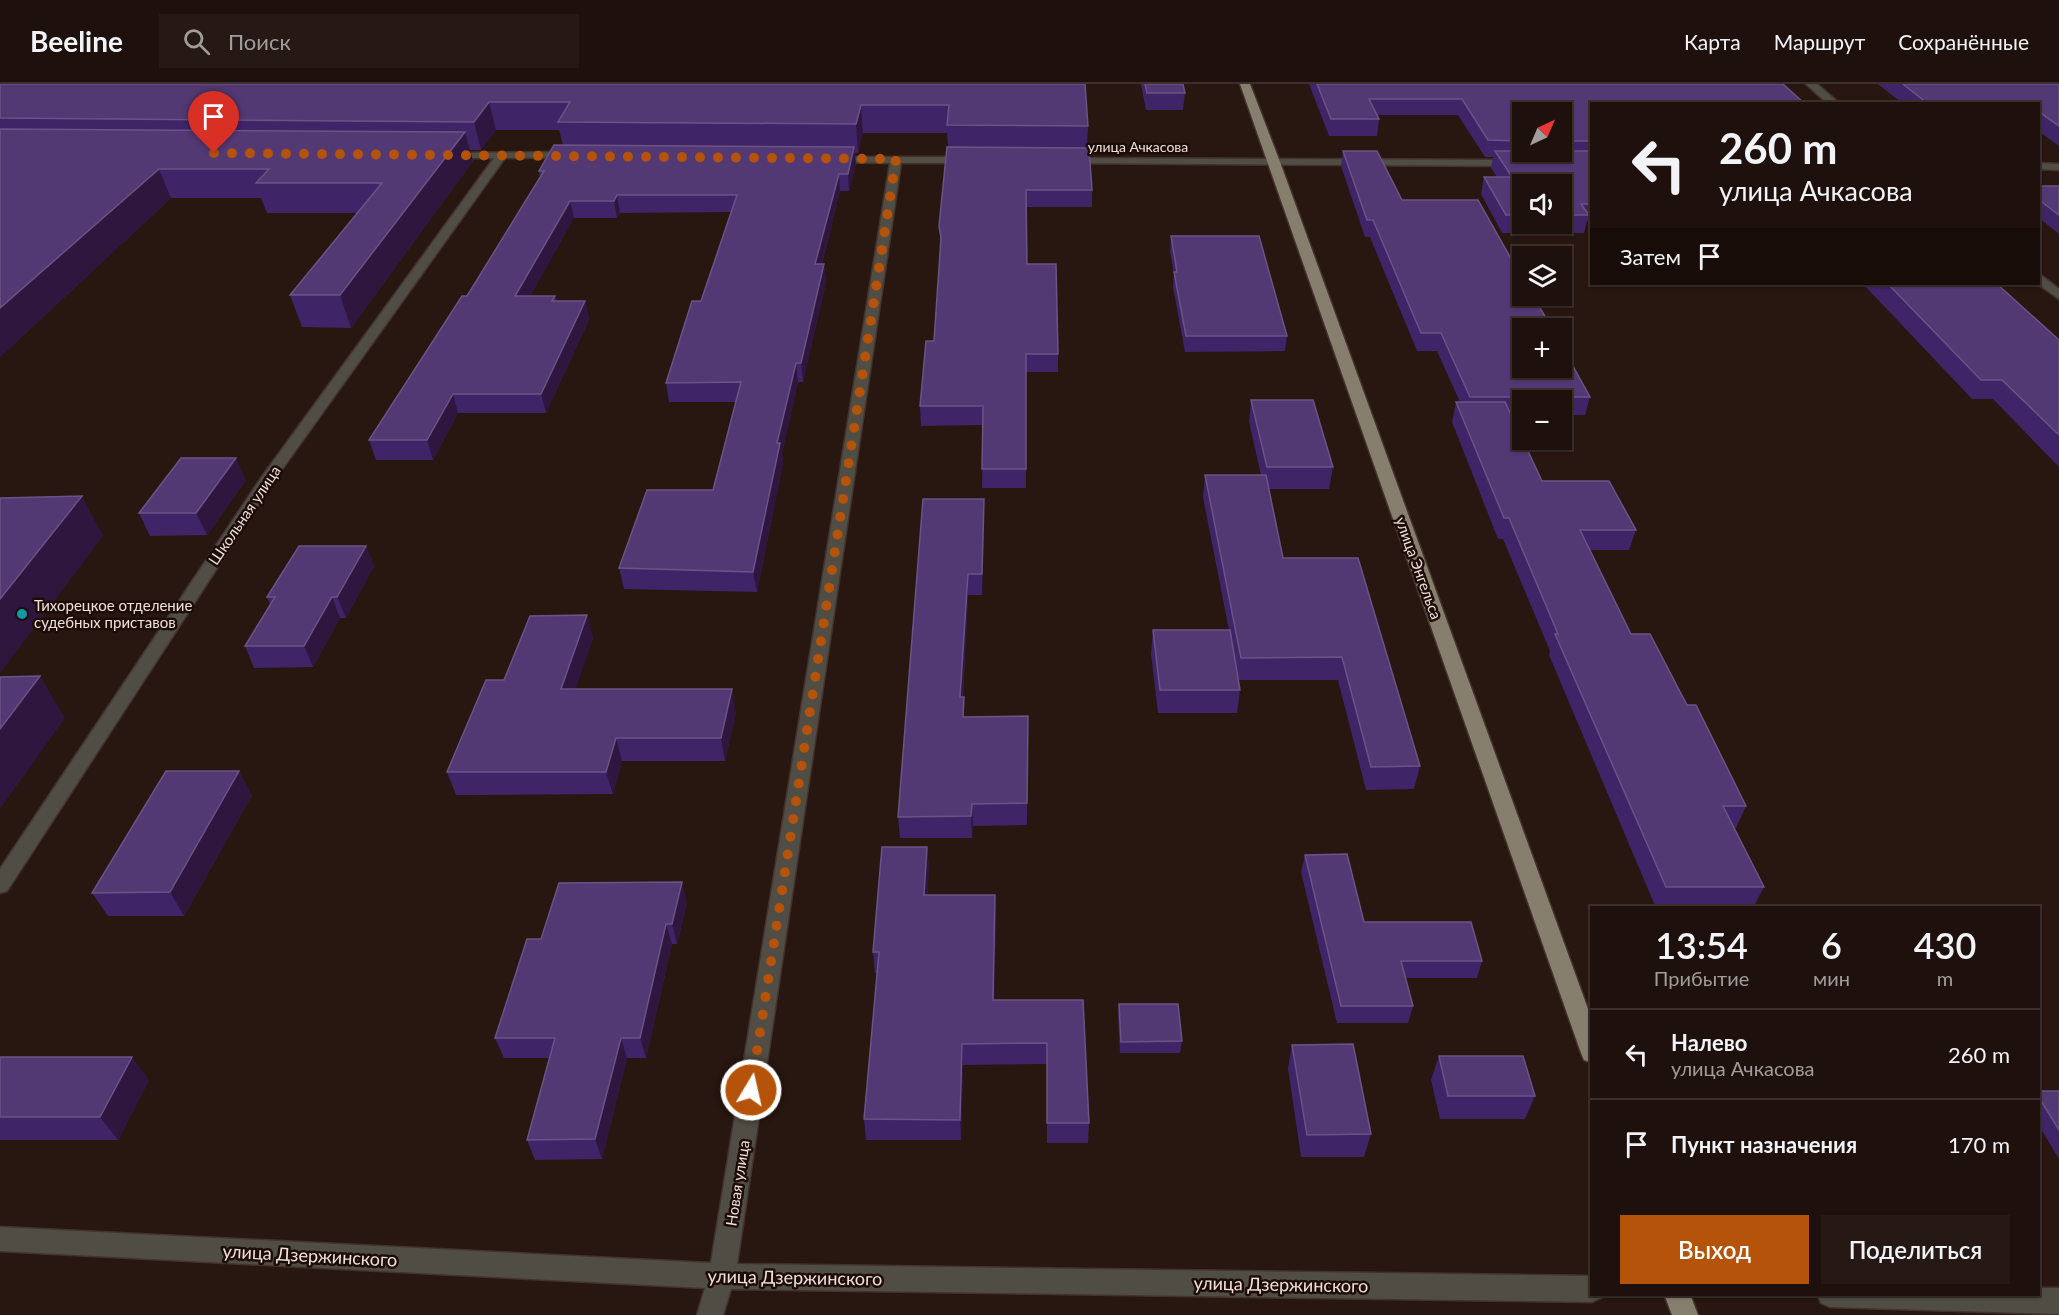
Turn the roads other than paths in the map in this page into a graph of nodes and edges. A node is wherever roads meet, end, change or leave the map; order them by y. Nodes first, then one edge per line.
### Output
1 (1245, 84) edge
2 (1811, 84) edge
3 (1833, 102) edge
4 (438, 154) edge
5 (502, 154) junction
6 (585, 156) edge
7 (825, 159) edge
8 (896, 159) junction
9 (979, 160) edge
10 (1050, 160) edge
11 (1275, 162) junction
12 (1522, 163) edge
13 (2040, 166) edge
14 (2059, 166) edge
15 (2040, 279) edge
16 (2059, 295) edge
17 (0, 885) edge
18 (1590, 1047) edge
19 (0, 1239) edge
20 (722, 1276) junction
21 (1590, 1289) edge
22 (1678, 1296) edge
23 (1895, 1296) edge
24 (2059, 1301) edge
25 (710, 1315) edge
26 (1685, 1315) edge

1 - 11 main road, улица Энгельса
2 - 3 street
4 - 5 street
5 - 6 street
5 - 17 street, Школьная улица
7 - 8 street
8 - 9 street
8 - 20 street, Новая улица
10 - 11 street, улица Ачкасова
11 - 12 street, улица Ачкасова
11 - 18 main road, улица Энгельса
13 - 14 street
15 - 16 street
19 - 20 street, улица Дзержинского
20 - 21 street, улица Дзержинского
20 - 25 street, Новая улица
22 - 26 main road
23 - 24 street

